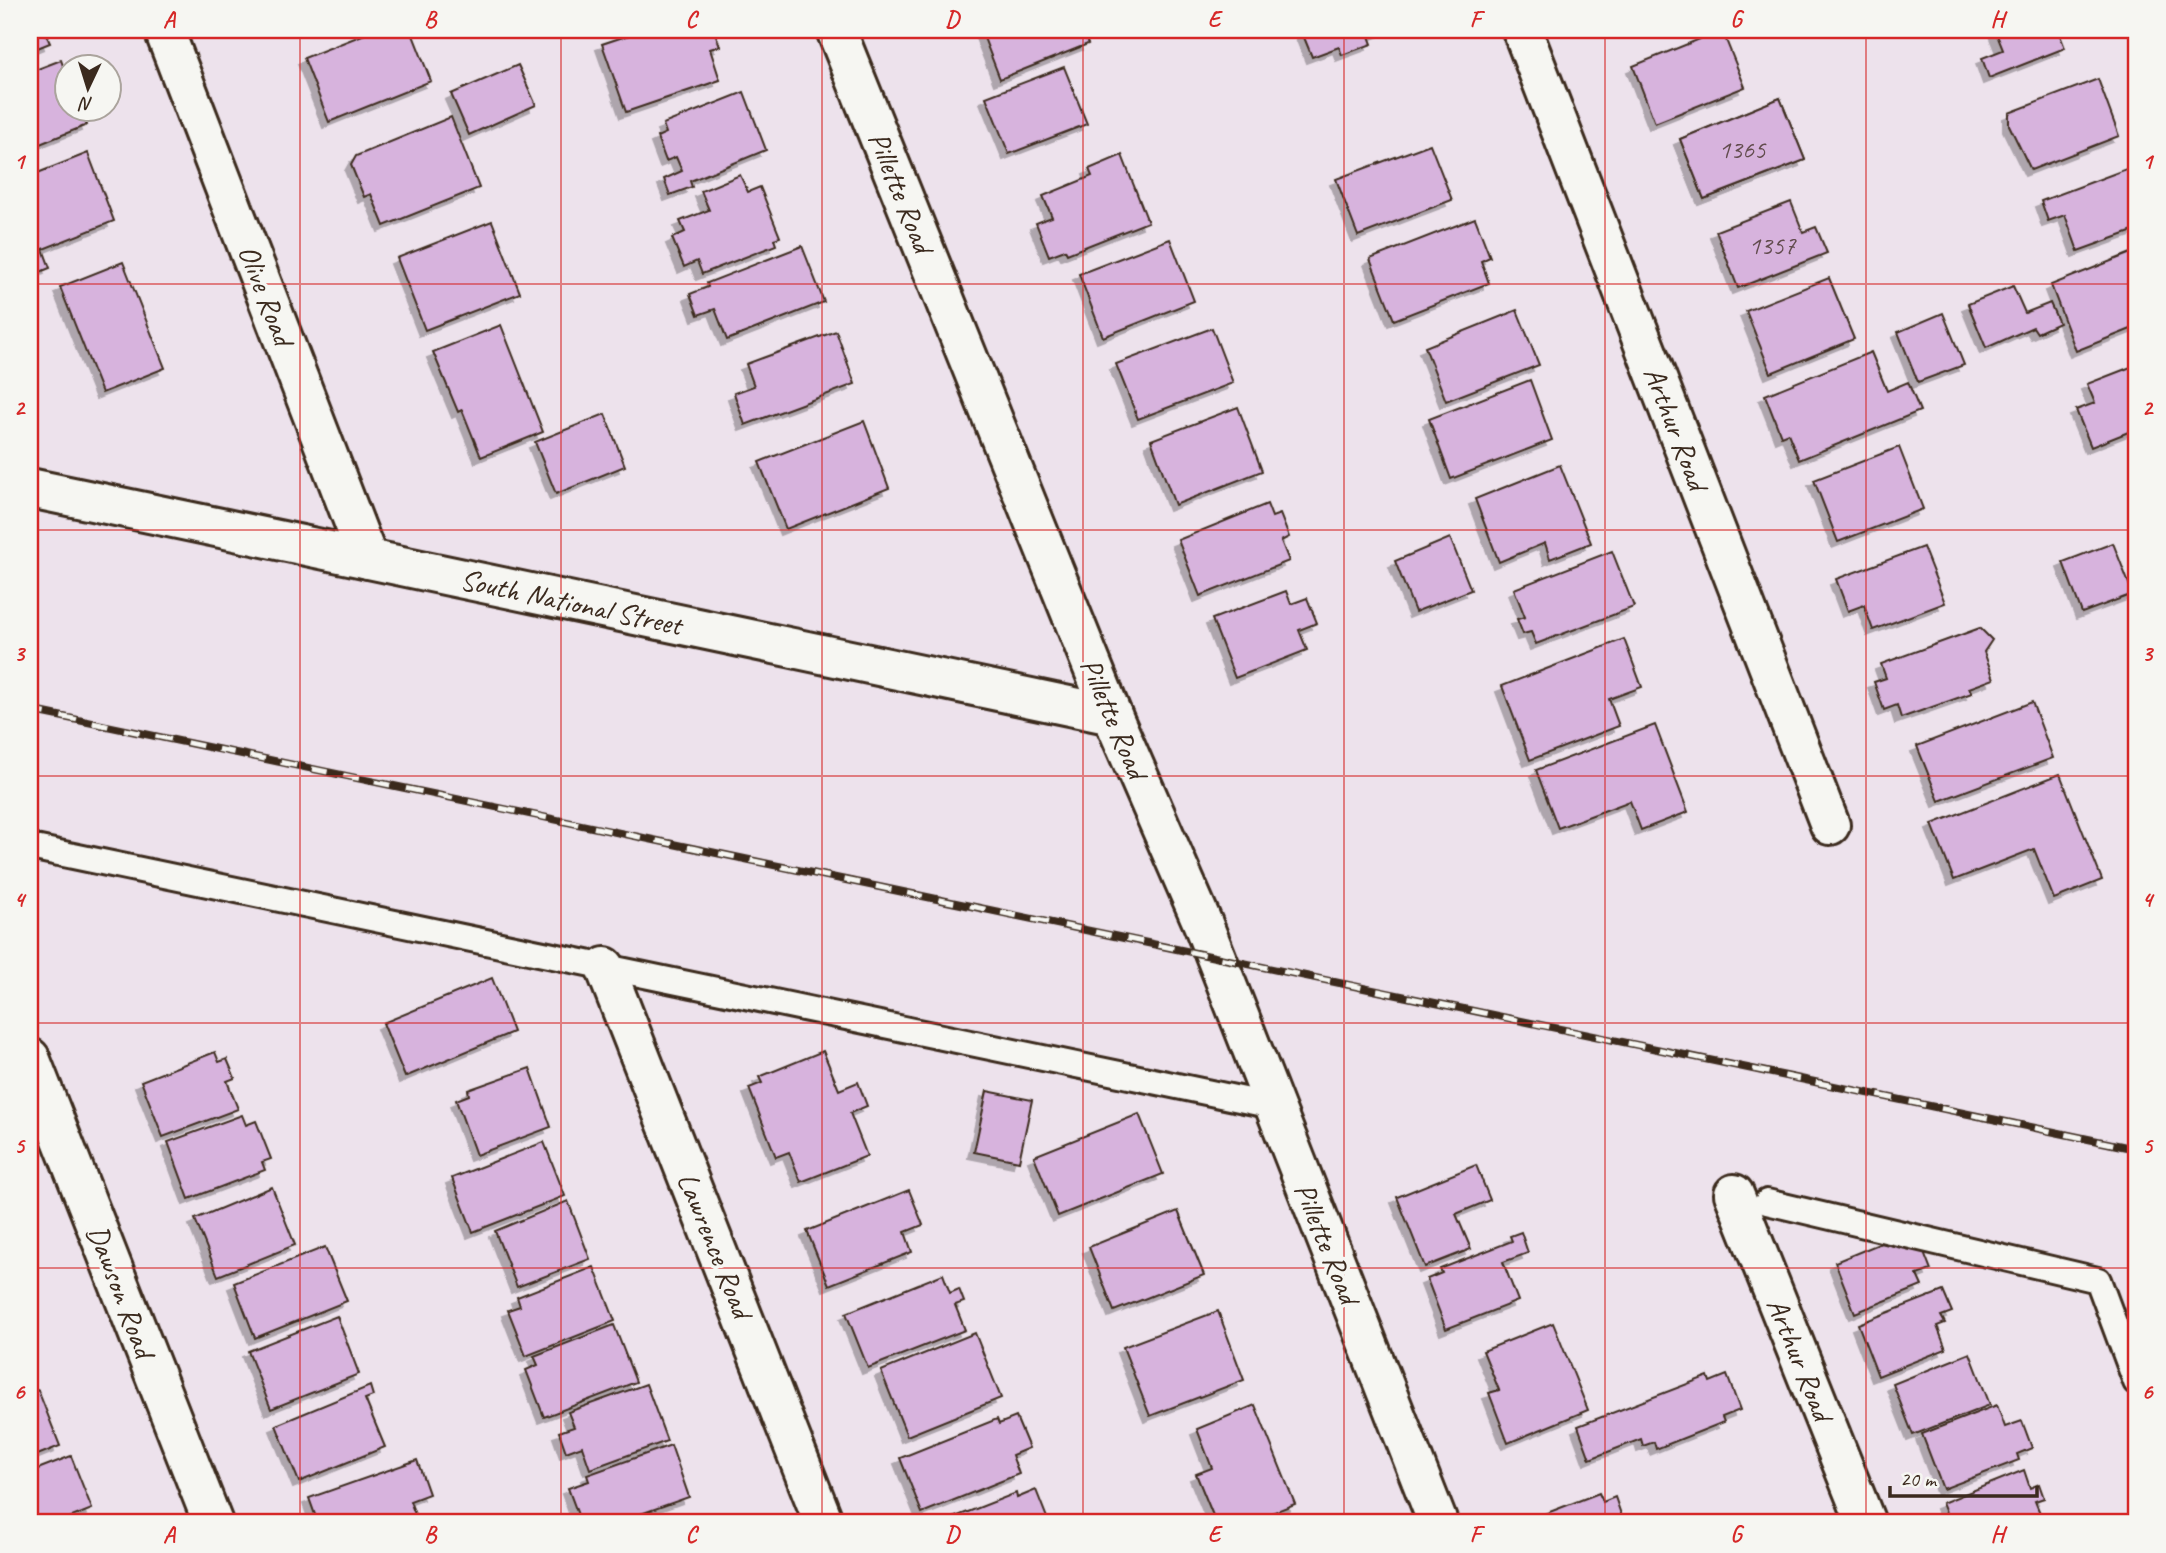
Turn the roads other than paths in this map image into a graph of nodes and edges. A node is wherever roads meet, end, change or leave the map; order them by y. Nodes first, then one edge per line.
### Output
1 (164, 30) edge
2 (836, 30) edge
3 (1522, 30) edge
4 (30, 488) edge
5 (368, 559) junction
6 (1112, 715) junction
7 (1830, 825) dead end
8 (30, 847) edge
9 (605, 967) junction
10 (30, 1058) edge
11 (1273, 1106) junction
12 (1750, 1198) joint
13 (2136, 1382) edge
14 (213, 1523) edge
15 (824, 1523) edge
16 (1438, 1523) edge
17 (1866, 1523) edge

1 - 5 street, Olive Road
2 - 6 street, Pillette Road
3 - 7 street, Arthur Road
4 - 5 street, South National Street
5 - 6 street, South National Street
6 - 11 street, Pillette Road
8 - 9 lane
9 - 11 lane
9 - 15 street, Lawrence Road
10 - 14 street, Dawson Road
11 - 16 street, Pillette Road
12 - 13 lane
12 - 17 street, Arthur Road

